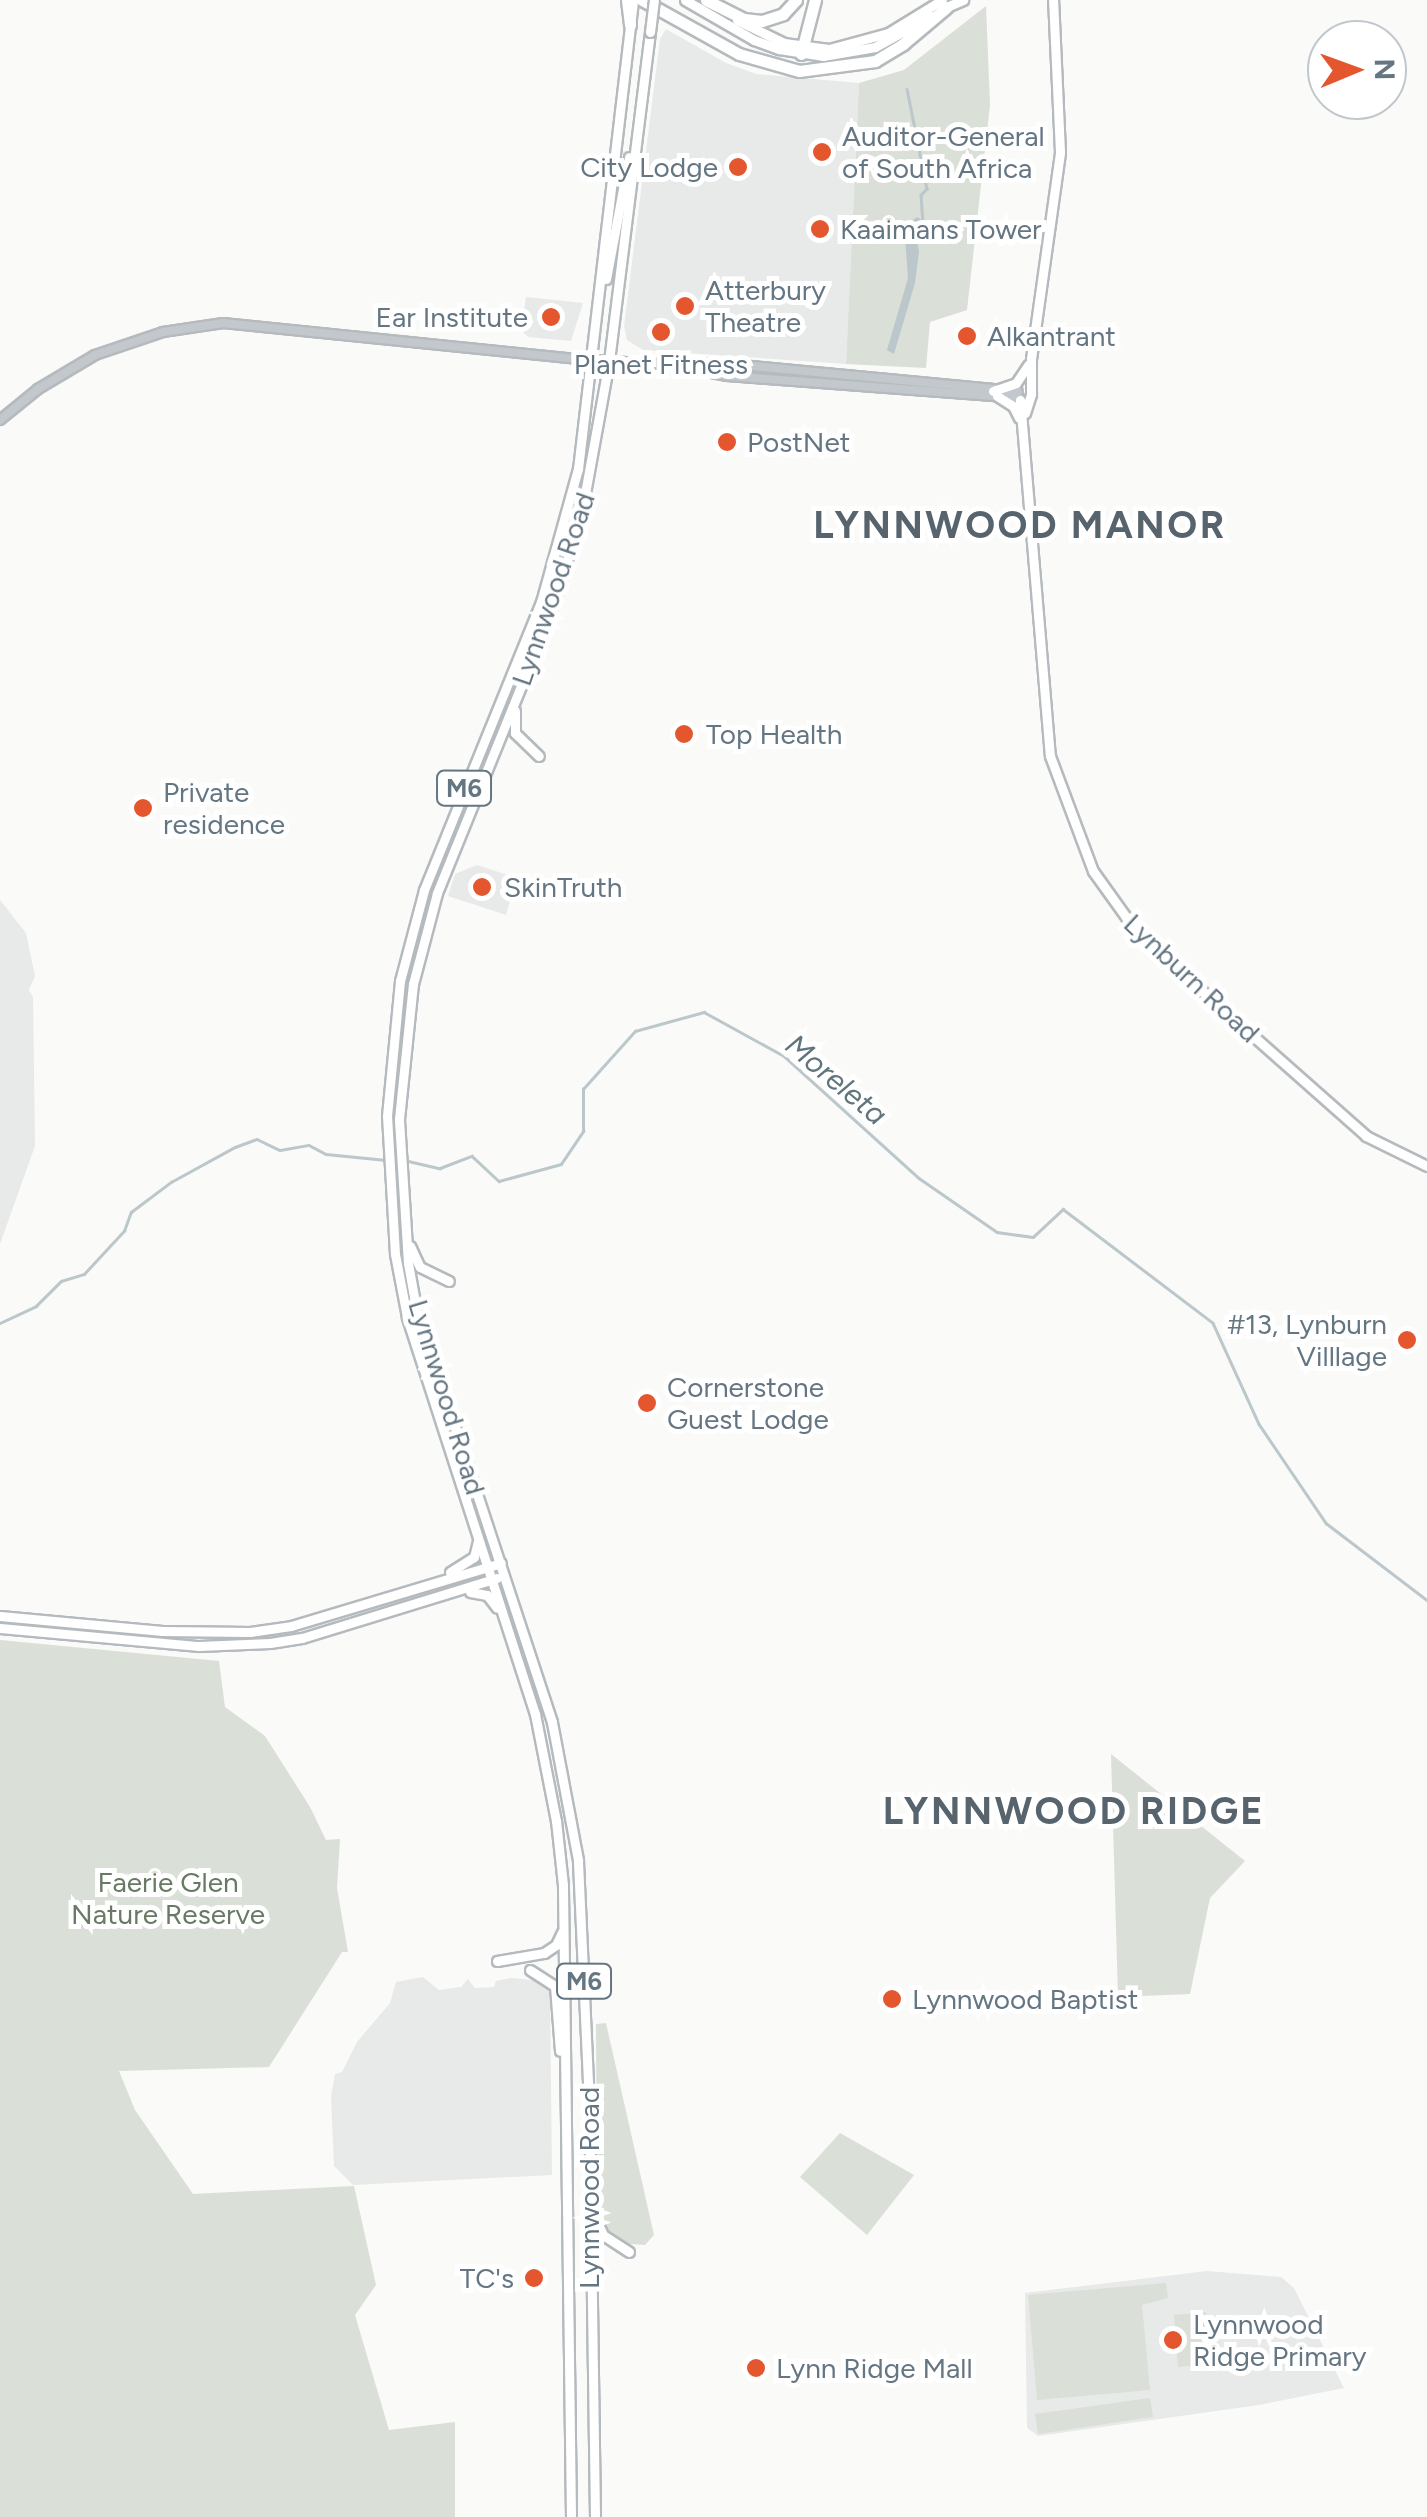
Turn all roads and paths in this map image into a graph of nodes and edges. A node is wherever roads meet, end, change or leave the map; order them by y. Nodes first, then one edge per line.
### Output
1 (630, 0) edge
2 (642, 0) edge
3 (654, 0) edge
4 (686, 0) edge
5 (706, 0) edge
6 (796, 0) edge
7 (815, 0) edge
8 (963, 0) edge
9 (1053, 0) edge
10 (945, 3) edge
11 (631, 28) junction
12 (802, 50) junction
13 (636, 128) junction
14 (590, 360) junction
15 (609, 361) junction
16 (1030, 362) junction
17 (995, 394) junction
18 (1022, 395) junction
19 (0, 420) edge
20 (1022, 424) junction
21 (518, 694) junction
22 (539, 756) dead end
23 (1427, 1166) edge
24 (404, 1219) junction
25 (449, 1281) dead end
26 (478, 1536) junction
27 (501, 1562) junction
28 (488, 1565) junction
29 (505, 1575) junction
30 (492, 1580) junction
31 (426, 1584) junction
32 (456, 1593) junction
33 (0, 1616) edge
34 (0, 1628) edge
35 (511, 1638) junction
36 (571, 1817) junction
37 (562, 1931) junction
38 (497, 1961) dead end
39 (567, 1963) junction
40 (530, 1970) dead end
41 (584, 1985) junction
42 (565, 2073) junction
43 (588, 2202) junction
44 (630, 2252) dead end
45 (571, 2517) edge
46 (595, 2517) edge

1 - 11 highway
2 - 10 highway
2 - 11 main road, Lynnwood Road
3 - 13 main road, Lynnwood Road / M6, bridge
4 - 12 main road
5 - 6 highway
5 - 12 main road
7 - 12 highway
8 - 10 main road
9 - 16 main road, Lynburn Road
10 - 12 main road
11 - 14 main road, Lynnwood Road / M6
13 - 14 main road
13 - 15 main road, Lynnwood Road / M6
14 - 15 street
14 - 19 street
14 - 26 main road, Lynnwood Road / M6
15 - 17 street
15 - 21 main road, Lynnwood Road / M6
16 - 17 main road
16 - 18 main road, Lynburn Road
17 - 18 street
17 - 20 main road
18 - 20 main road, Lynburn Road
20 - 23 main road, Lynburn Road
21 - 22 main road
21 - 24 main road, Lynnwood Road / M6
24 - 25 main road
24 - 27 main road, Lynnwood Road / M6
26 - 28 main road, Lynnwood Road / M6
26 - 31 main road
27 - 28 main road
27 - 29 main road, Lynnwood Road / M6
28 - 30 main road, Lynnwood Road / M6
28 - 31 main road
29 - 30 main road
29 - 36 main road, Lynnwood Road / M6
30 - 32 main road
30 - 35 main road, Lynnwood Road / M6
31 - 33 main road
32 - 34 main road
32 - 35 main road
35 - 37 main road, Lynnwood Road / M6
36 - 39 main road
36 - 41 main road, Lynnwood Road / M6
37 - 38 main road
37 - 39 main road, Lynnwood Road / M6
39 - 41 main road
39 - 42 main road, Lynnwood Road / M6
40 - 42 main road
41 - 43 main road, Lynnwood Road / M6
42 - 45 main road, Lynnwood Road / M6
43 - 44 main road
43 - 46 main road, Lynnwood Road / M6

